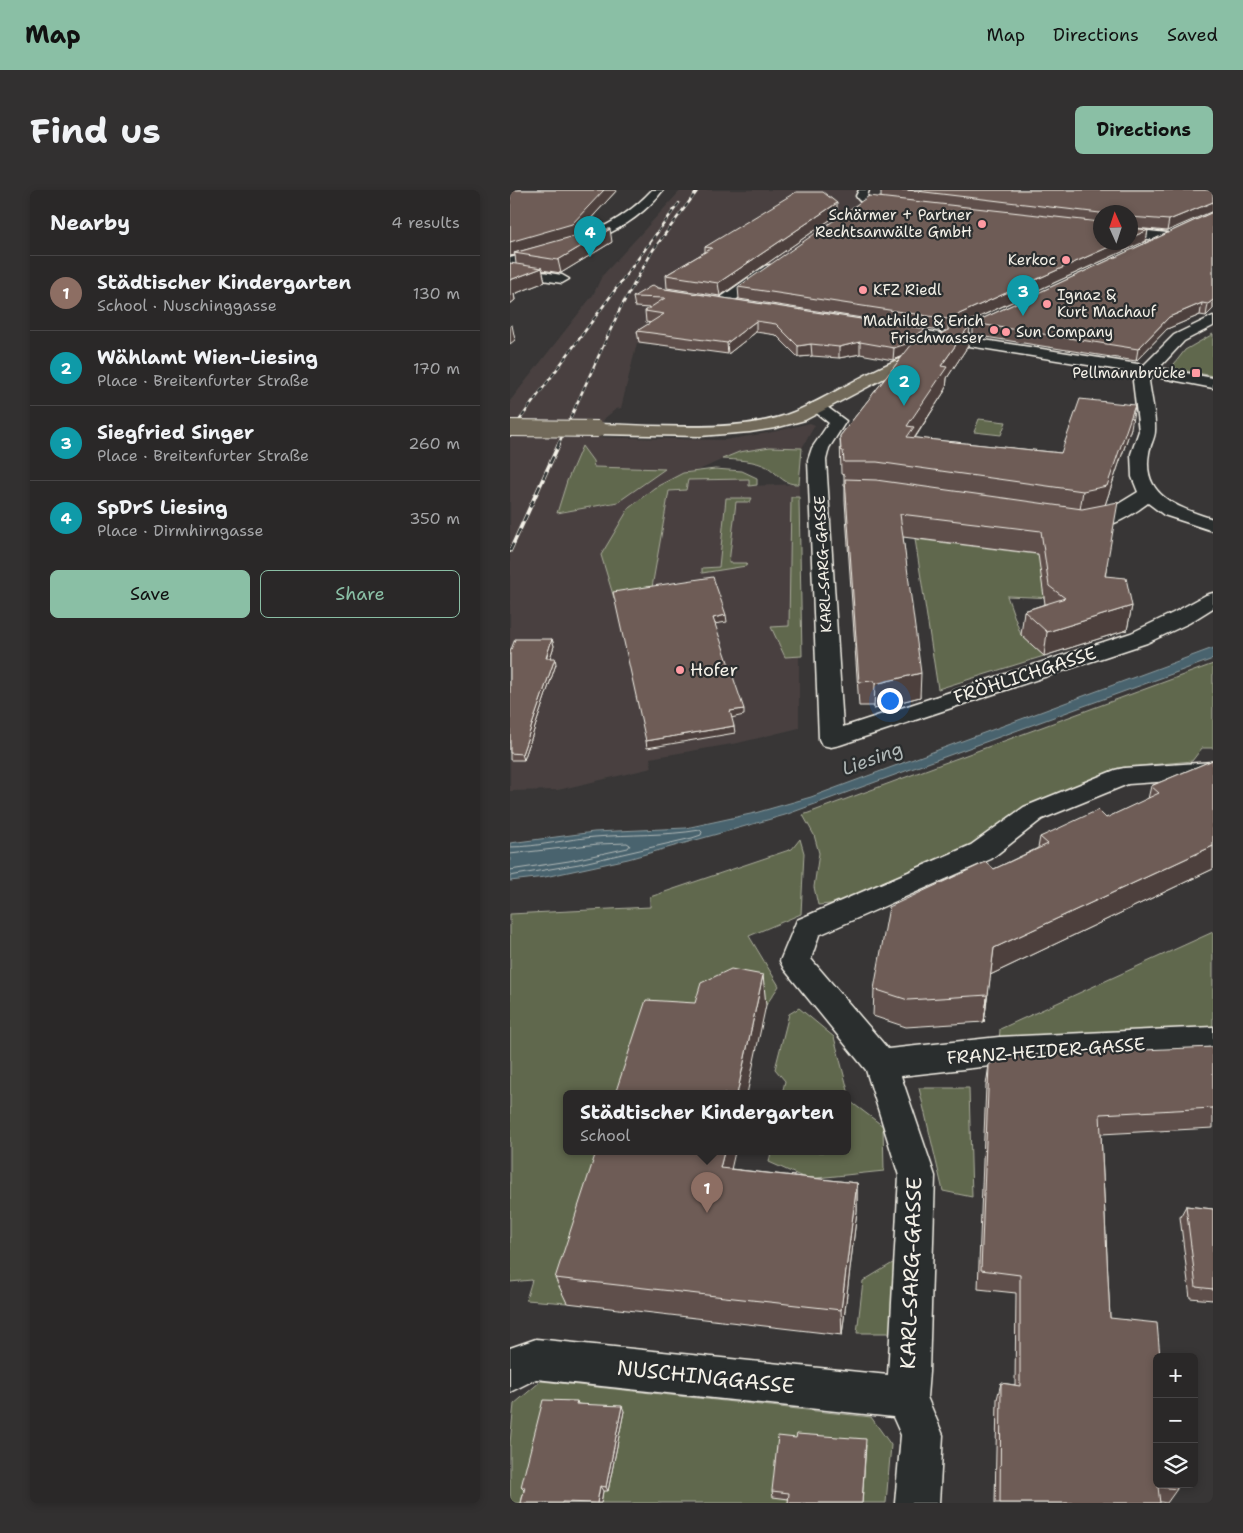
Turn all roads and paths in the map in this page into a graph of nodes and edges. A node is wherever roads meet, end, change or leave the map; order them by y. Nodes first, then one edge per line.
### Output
1 (658, 190) edge
2 (869, 197) edge
3 (854, 209) edge
4 (1138, 233) edge
5 (1173, 234) joint
6 (1145, 248) edge
7 (781, 261) edge
8 (510, 262) edge
9 (510, 271) edge
10 (562, 279) edge
11 (741, 306) edge
12 (1213, 320) edge
13 (870, 326) edge
14 (969, 330) edge
15 (946, 340) junction
16 (1148, 370) junction
17 (1211, 382) edge
18 (817, 407) junction
19 (510, 428) edge
20 (1148, 494) junction
21 (1062, 522) edge
22 (1213, 525) edge
23 (1213, 599) edge
24 (831, 739) joint
25 (1213, 770) edge
26 (1213, 1041) edge
27 (880, 1064) junction
28 (510, 1372) edge
29 (906, 1398) junction
30 (918, 1503) edge

1 - 8 street
2 - 3 street
4 - 5 street
5 - 6 main road
7 - 11 street
9 - 10 street
12 - 16 street
13 - 15 street
14 - 15 main road
15 - 16 street
15 - 18 main road
16 - 17 street
16 - 20 street
18 - 19 main road, bridge
18 - 24 street, KARL-SARG-GASSE
20 - 21 street
20 - 22 street
23 - 24 street, FRÖHLICHGASSE
25 - 27 street, KARL-SARG-GASSE
26 - 27 street, FRANZ-HEIDER-GASSE
27 - 29 street, KARL-SARG-GASSE
28 - 29 street, NUSCHINGGASSE
29 - 30 street, KARL-SARG-GASSE

